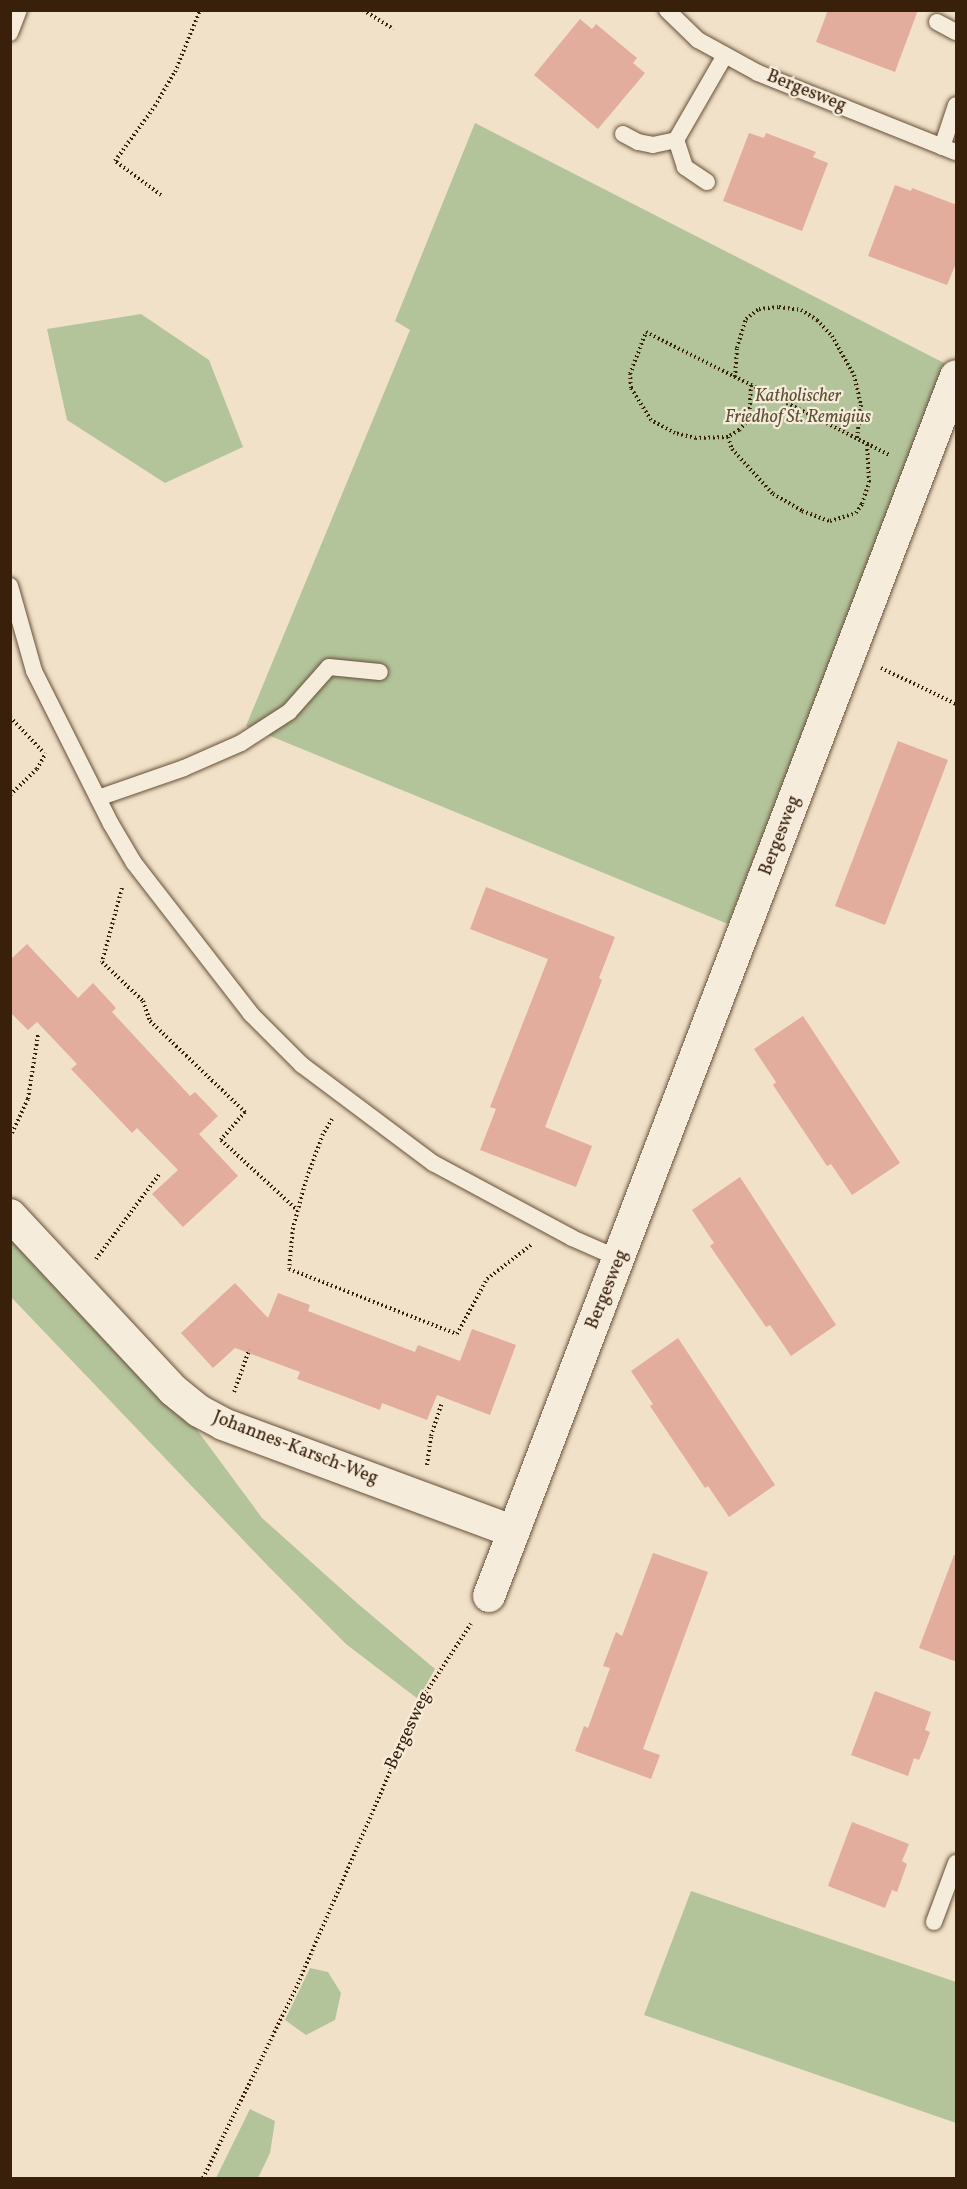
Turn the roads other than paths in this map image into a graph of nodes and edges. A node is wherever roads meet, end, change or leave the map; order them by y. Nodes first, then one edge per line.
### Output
1 (19, 10) edge
2 (667, 10) edge
3 (937, 22) dead end
4 (957, 32) edge
5 (10, 33) edge
6 (725, 55) junction
7 (957, 105) edge
8 (623, 134) dead end
9 (676, 140) junction
10 (950, 149) edge
11 (707, 182) dead end
12 (957, 376) edge
13 (10, 586) edge
14 (381, 672) dead end
15 (98, 798) junction
16 (10, 1215) edge
17 (620, 1259) junction
18 (512, 1530) junction
19 (489, 1596) road end
20 (957, 1863) edge
21 (934, 1922) dead end

1 - 5 lane
2 - 6 lane, Bergesweg
3 - 4 lane
6 - 9 lane
6 - 10 lane, Bergesweg
7 - 10 lane
8 - 9 lane
9 - 11 lane
12 - 17 street, Bergesweg
13 - 15 lane
14 - 15 lane
15 - 17 lane
16 - 18 street, Johannes-Karsch-Weg
17 - 18 street, Bergesweg
18 - 19 street, Bergesweg
20 - 21 lane

